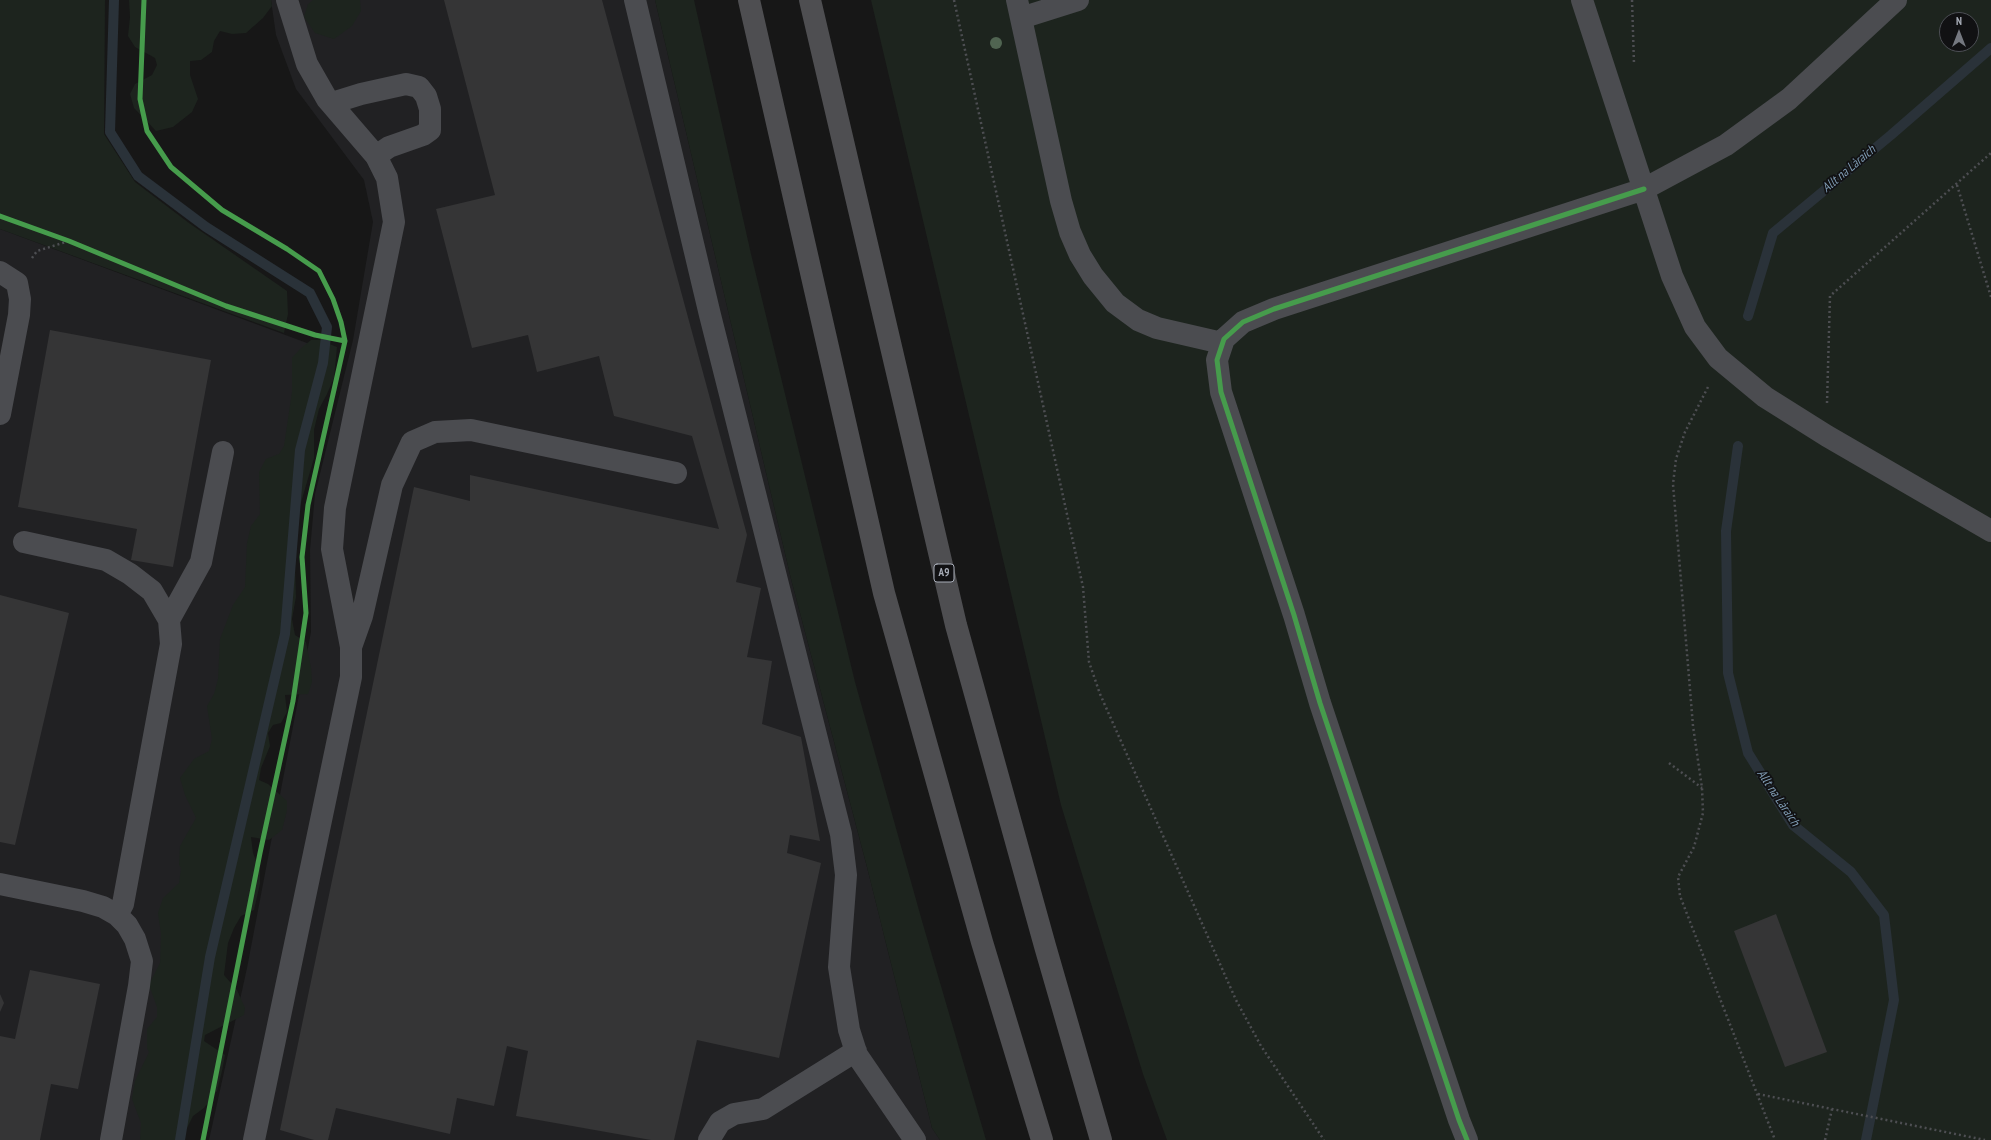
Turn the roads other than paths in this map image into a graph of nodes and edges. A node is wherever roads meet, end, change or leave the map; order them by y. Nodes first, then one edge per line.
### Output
1 (287, 0) edge
2 (635, 0) edge
3 (749, 0) edge
4 (810, 0) edge
5 (1078, 0) edge
6 (1582, 0) edge
7 (1896, 0) edge
8 (1019, 9) edge
9 (332, 103) junction
10 (376, 156) junction
11 (1644, 189) junction
12 (9, 277) edge
13 (1222, 343) junction
14 (0, 414) edge
15 (223, 452) dead end
16 (676, 473) dead end
17 (1991, 531) edge
18 (24, 542) dead end
19 (169, 620) junction
20 (351, 647) junction
21 (0, 884) edge
22 (117, 915) junction
23 (856, 1051) junction
24 (111, 1140) edge
25 (254, 1140) edge
26 (709, 1140) edge
27 (915, 1140) edge
28 (1042, 1140) edge
29 (1101, 1140) edge
30 (1467, 1140) edge

1 - 9 street
2 - 23 street
3 - 28 highway
4 - 29 highway, A9
5 - 8 street
6 - 11 street
7 - 11 street
8 - 13 street
9 - 10 street
9 - 10 street
10 - 20 street
11 - 13 street
11 - 17 street
12 - 14 street
13 - 30 street
15 - 19 street
16 - 20 street
18 - 19 street
19 - 22 street
20 - 25 street
21 - 22 street
22 - 24 street
23 - 26 street
23 - 27 street

